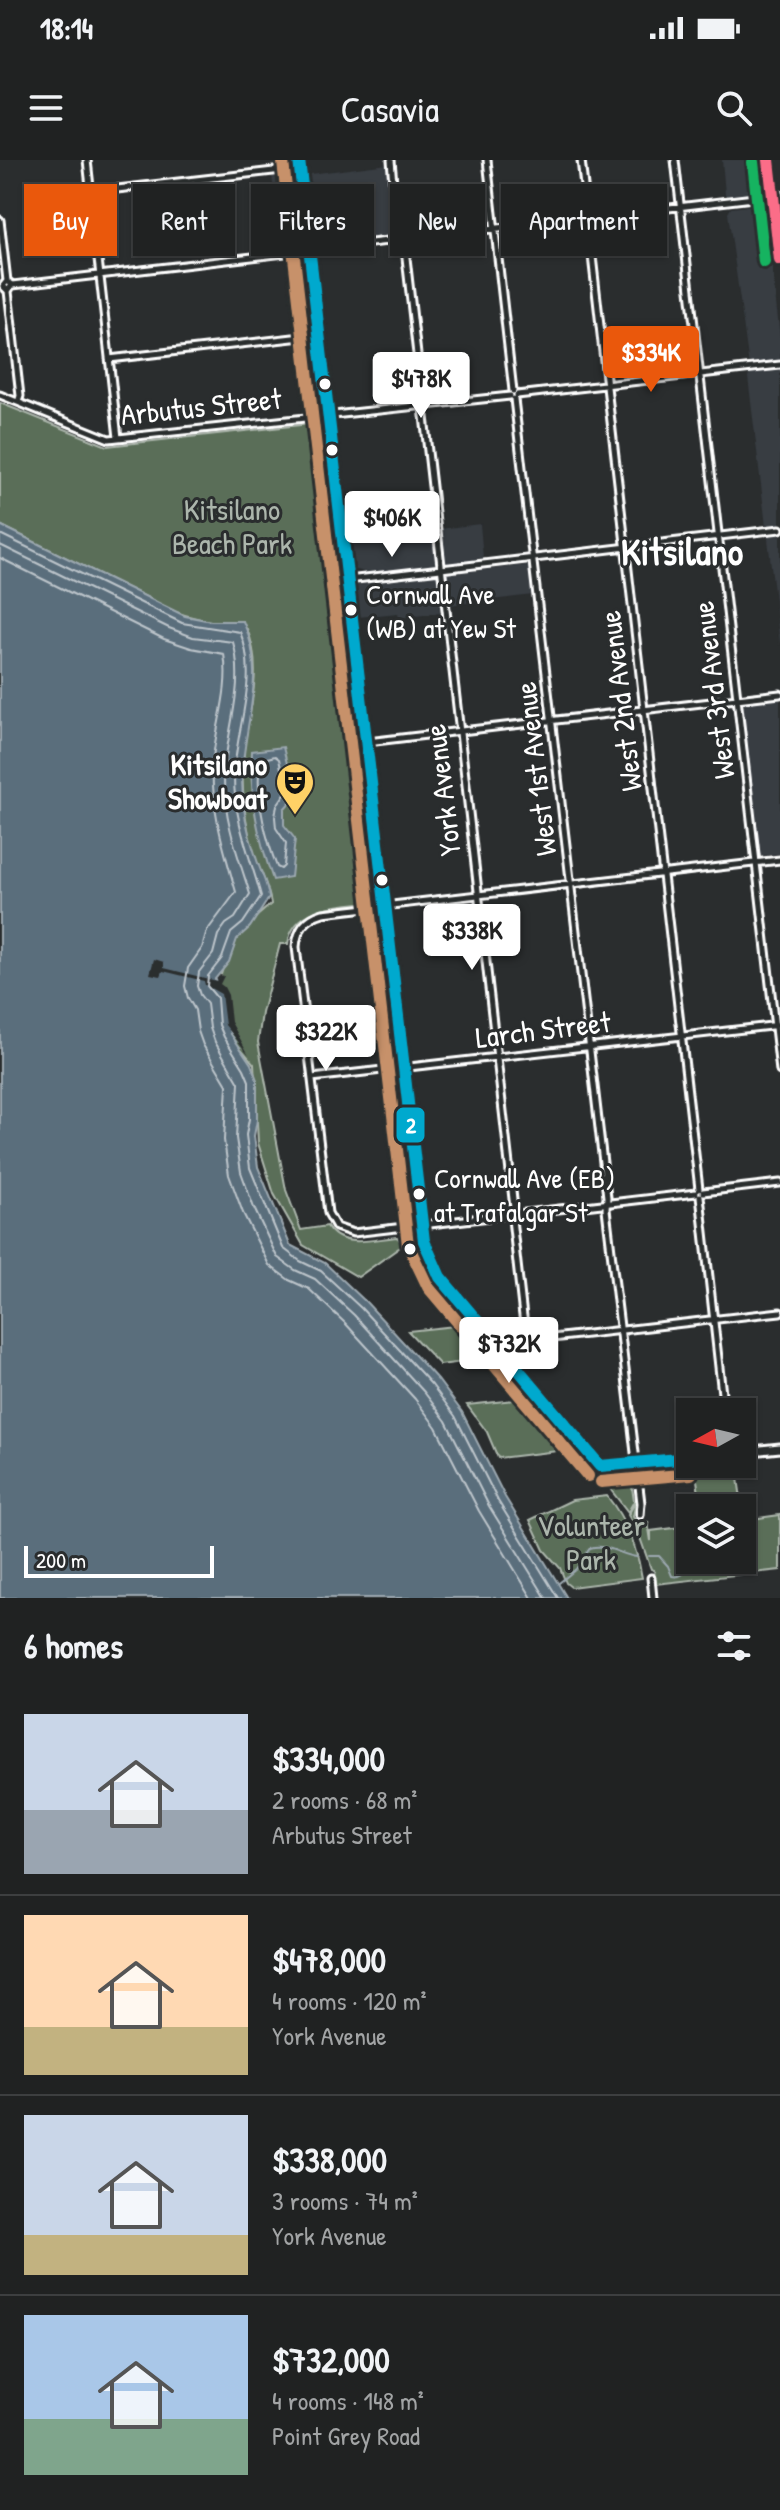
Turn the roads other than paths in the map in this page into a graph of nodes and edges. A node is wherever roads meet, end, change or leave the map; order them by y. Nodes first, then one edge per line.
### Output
1 (87, 160) edge
2 (391, 160) edge
3 (487, 160) edge
4 (581, 160) edge
5 (675, 160) edge
6 (769, 160) edge
7 (299, 164) edge
8 (90, 184) edge
9 (301, 184) edge
10 (394, 184) edge
11 (583, 184) edge
12 (117, 188) edge
13 (776, 197) edge
14 (680, 209) junction
15 (667, 210) edge
16 (0, 220) edge
17 (501, 229) edge
18 (495, 230) junction
19 (485, 231) edge
20 (98, 256) edge
21 (265, 256) edge
22 (310, 256) edge
23 (403, 256) edge
24 (591, 256) edge
25 (780, 260) edge
26 (100, 275) junction
27 (6, 286) edge
28 (319, 335) junction
29 (109, 359) junction
30 (780, 365) edge
31 (700, 374) junction
32 (606, 385) junction
33 (0, 395) edge
34 (514, 395) junction
35 (18, 402) junction
36 (421, 406) junction
37 (329, 415) junction
38 (118, 438) junction
39 (780, 529) edge
40 (718, 537) junction
41 (625, 547) junction
42 (533, 558) junction
43 (440, 569) junction
44 (347, 580) junction
45 (780, 694) edge
46 (736, 699) junction
47 (644, 710) junction
48 (552, 720) junction
49 (458, 731) junction
50 (366, 742) junction
51 (780, 860) edge
52 (756, 862) junction
53 (663, 873) junction
54 (571, 884) junction
55 (478, 895) junction
56 (385, 905) junction
57 (777, 1025) edge
58 (681, 1036) junction
59 (590, 1046) junction
60 (497, 1058) junction
61 (404, 1067) junction
62 (780, 1071) edge
63 (312, 1078) junction
64 (780, 1183) edge
65 (700, 1192) junction
66 (606, 1204) junction
67 (513, 1214) junction
68 (422, 1225) junction
69 (780, 1312) edge
70 (714, 1320) junction
71 (620, 1330) junction
72 (722, 1398) edge
73 (780, 1448) edge
74 (756, 1451) edge
75 (676, 1460) edge
76 (636, 1464) junction
77 (640, 1515) dead end
78 (651, 1578) dead end
79 (653, 1598) edge

1 - 8 street
2 - 10 street, York Avenue
3 - 18 street, West 1st Avenue
4 - 11 street, West 2nd Avenue
5 - 14 street, West 3rd Avenue
6 - 13 main road
7 - 9 main road
7 - 12 street
13 - 14 street
13 - 25 main road
14 - 15 street
14 - 31 street, West 3rd Avenue
16 - 27 street
17 - 18 street
18 - 19 street
18 - 34 street, West 1st Avenue
20 - 26 street
21 - 26 street
22 - 28 main road
23 - 36 street, York Avenue
24 - 32 street, West 2nd Avenue
26 - 27 street
26 - 29 street
27 - 35 street
28 - 29 street
28 - 37 main road
29 - 38 street
30 - 31 street, Arbutus Street
31 - 32 street, Arbutus Street
31 - 40 street, West 3rd Avenue
32 - 34 street, Arbutus Street
32 - 41 street, West 2nd Avenue
33 - 35 street, Arbutus Street
34 - 36 street, Arbutus Street
34 - 42 street, West 1st Avenue
35 - 38 street, Arbutus Street
36 - 37 street, Arbutus Street
36 - 43 street, York Avenue
37 - 38 street, Arbutus Street
37 - 44 main road
39 - 40 street
40 - 41 street
40 - 46 street, West 3rd Avenue
41 - 42 street
41 - 47 street, West 2nd Avenue
42 - 43 street
42 - 48 street, West 1st Avenue
43 - 44 street
43 - 49 street, York Avenue
44 - 50 main road
45 - 46 street
46 - 47 street
46 - 52 street, West 3rd Avenue
47 - 48 street
47 - 53 street, West 2nd Avenue
48 - 49 street
48 - 54 street, West 1st Avenue
49 - 50 street
49 - 55 street, York Avenue
50 - 56 main road
51 - 52 street
52 - 53 street
52 - 57 street, West 3rd Avenue
53 - 54 street
53 - 58 street, West 2nd Avenue
54 - 55 street
54 - 59 street, West 1st Avenue
55 - 56 street
55 - 60 street, York Avenue
56 - 61 main road
56 - 63 street
57 - 58 street, Larch Street
57 - 62 street, West 3rd Avenue
58 - 59 street, Larch Street
58 - 65 street, West 2nd Avenue
59 - 60 street, Larch Street
59 - 66 street, West 1st Avenue
60 - 61 street, Larch Street
60 - 67 street, York Avenue
61 - 63 street, Larch Street
61 - 68 main road
63 - 68 street
64 - 65 street
65 - 66 street
65 - 70 street, West 2nd Avenue
66 - 67 street
66 - 71 street, West 1st Avenue
67 - 68 street
67 - 71 street, York Avenue
68 - 76 main road
69 - 70 street
70 - 71 street
70 - 72 street, West 2nd Avenue
71 - 76 street, West 1st Avenue
73 - 74 main road
75 - 76 main road
76 - 77 street, West 1st Avenue
78 - 79 street

